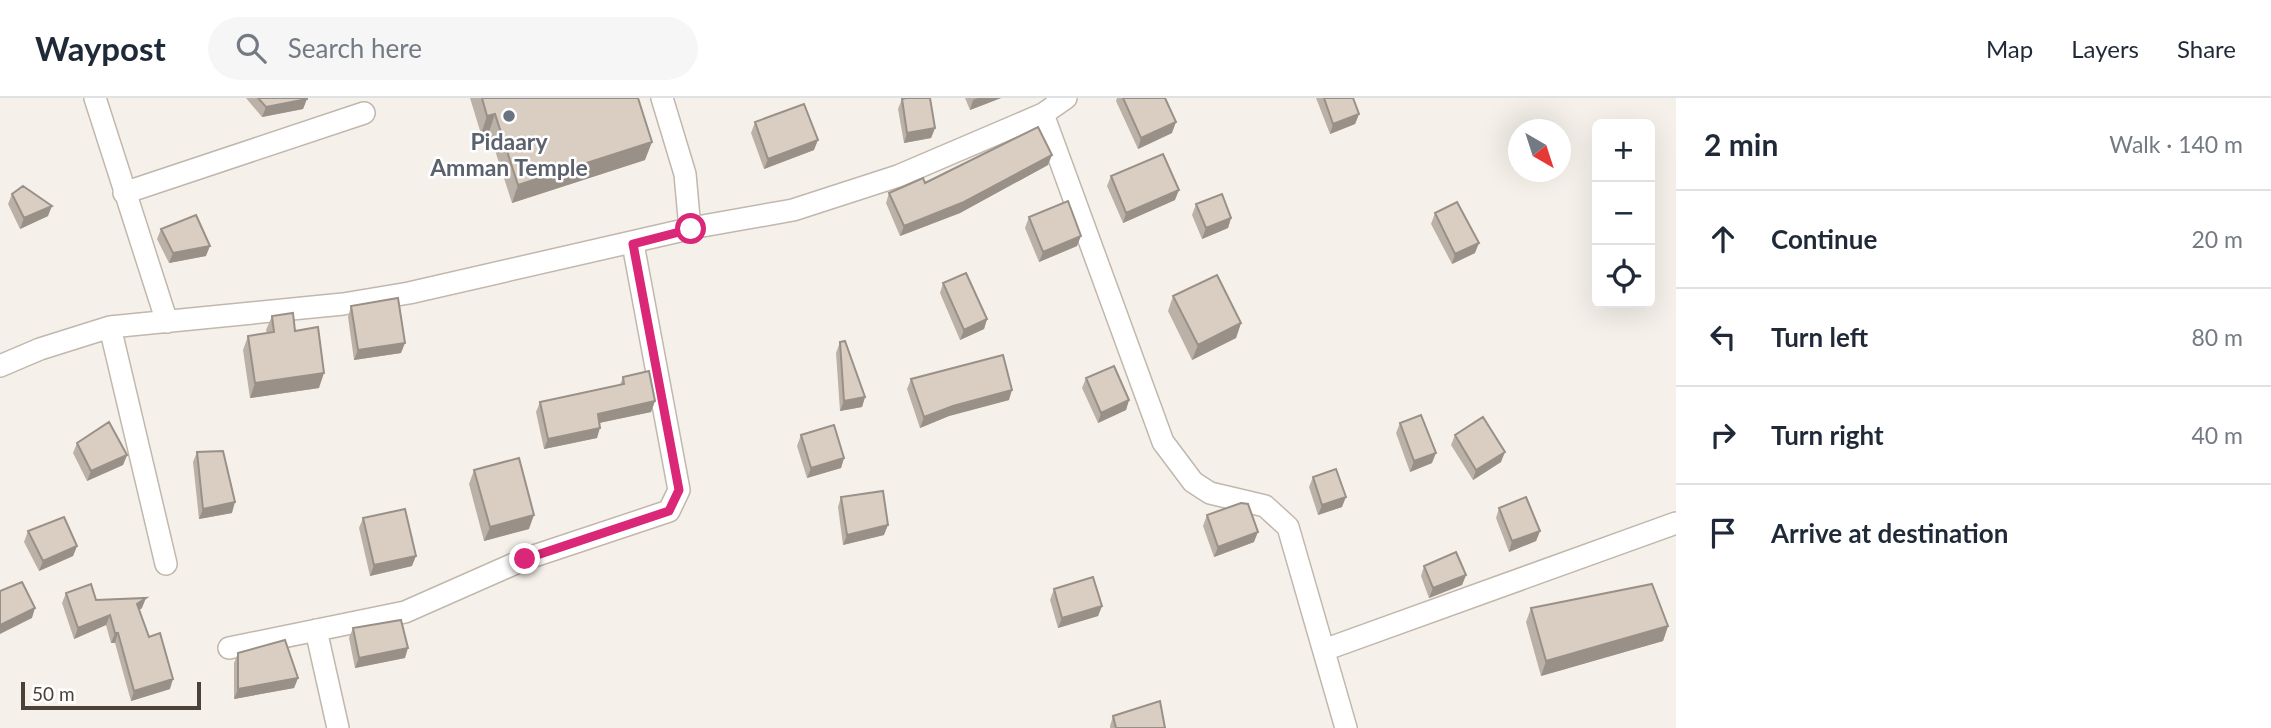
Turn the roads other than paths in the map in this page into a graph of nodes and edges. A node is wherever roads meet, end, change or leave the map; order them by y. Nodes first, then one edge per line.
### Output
1 (95, 98) edge
2 (662, 98) edge
3 (1066, 98) edge
4 (364, 113) dead end
5 (1043, 114) junction
6 (124, 193) junction
7 (691, 229) junction
8 (633, 244) junction
9 (167, 322) junction
10 (110, 327) junction
11 (0, 366) edge
12 (1676, 523) edge
13 (166, 564) dead end
14 (316, 630) junction
15 (229, 648) dead end
16 (1324, 650) junction
17 (338, 728) edge
18 (1346, 728) edge

1 - 6 street
2 - 7 street
3 - 5 street
4 - 6 street
5 - 7 street
5 - 16 street
6 - 9 street
7 - 8 street
8 - 9 street
8 - 14 street
9 - 10 street
10 - 11 street
10 - 13 street
12 - 16 street
14 - 15 street
14 - 17 street
16 - 18 street

